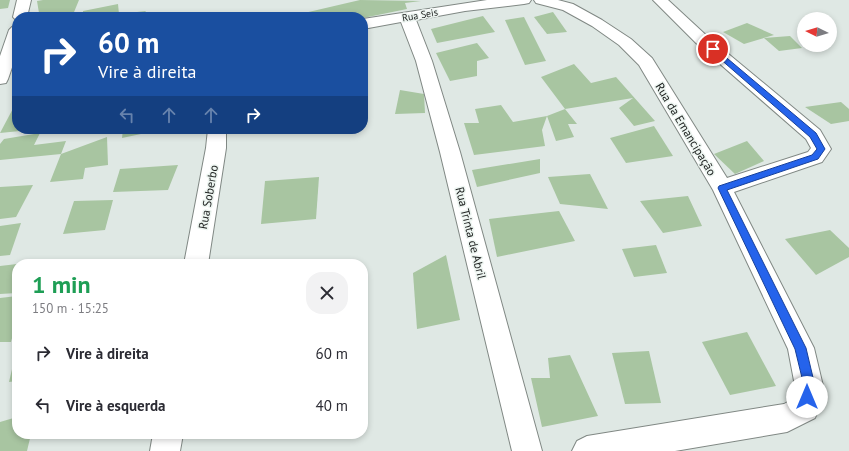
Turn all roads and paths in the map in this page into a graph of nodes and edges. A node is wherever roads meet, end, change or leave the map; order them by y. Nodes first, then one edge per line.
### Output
1 (24, 0) edge
2 (524, 0) edge
3 (541, 0) edge
4 (660, 0) edge
5 (21, 12) edge
6 (408, 17) junction
7 (368, 23) edge
8 (12, 32) edge
9 (0, 35) edge
10 (12, 45) edge
11 (0, 79) edge
12 (217, 134) edge
13 (722, 188) junction
14 (197, 259) edge
15 (167, 439) edge
16 (165, 451) edge
17 (527, 451) edge
18 (587, 451) edge

1 - 5 street
2 - 6 street, Rua Seis
3 - 13 street, Rua da Emancipação
4 - 13 street
6 - 7 street, Rua Seis
6 - 17 street, Rua Trinta de Abril
8 - 9 street
10 - 11 street
12 - 14 street, Rua Soberbo
13 - 18 street, Rua da Emancipação
15 - 16 street

